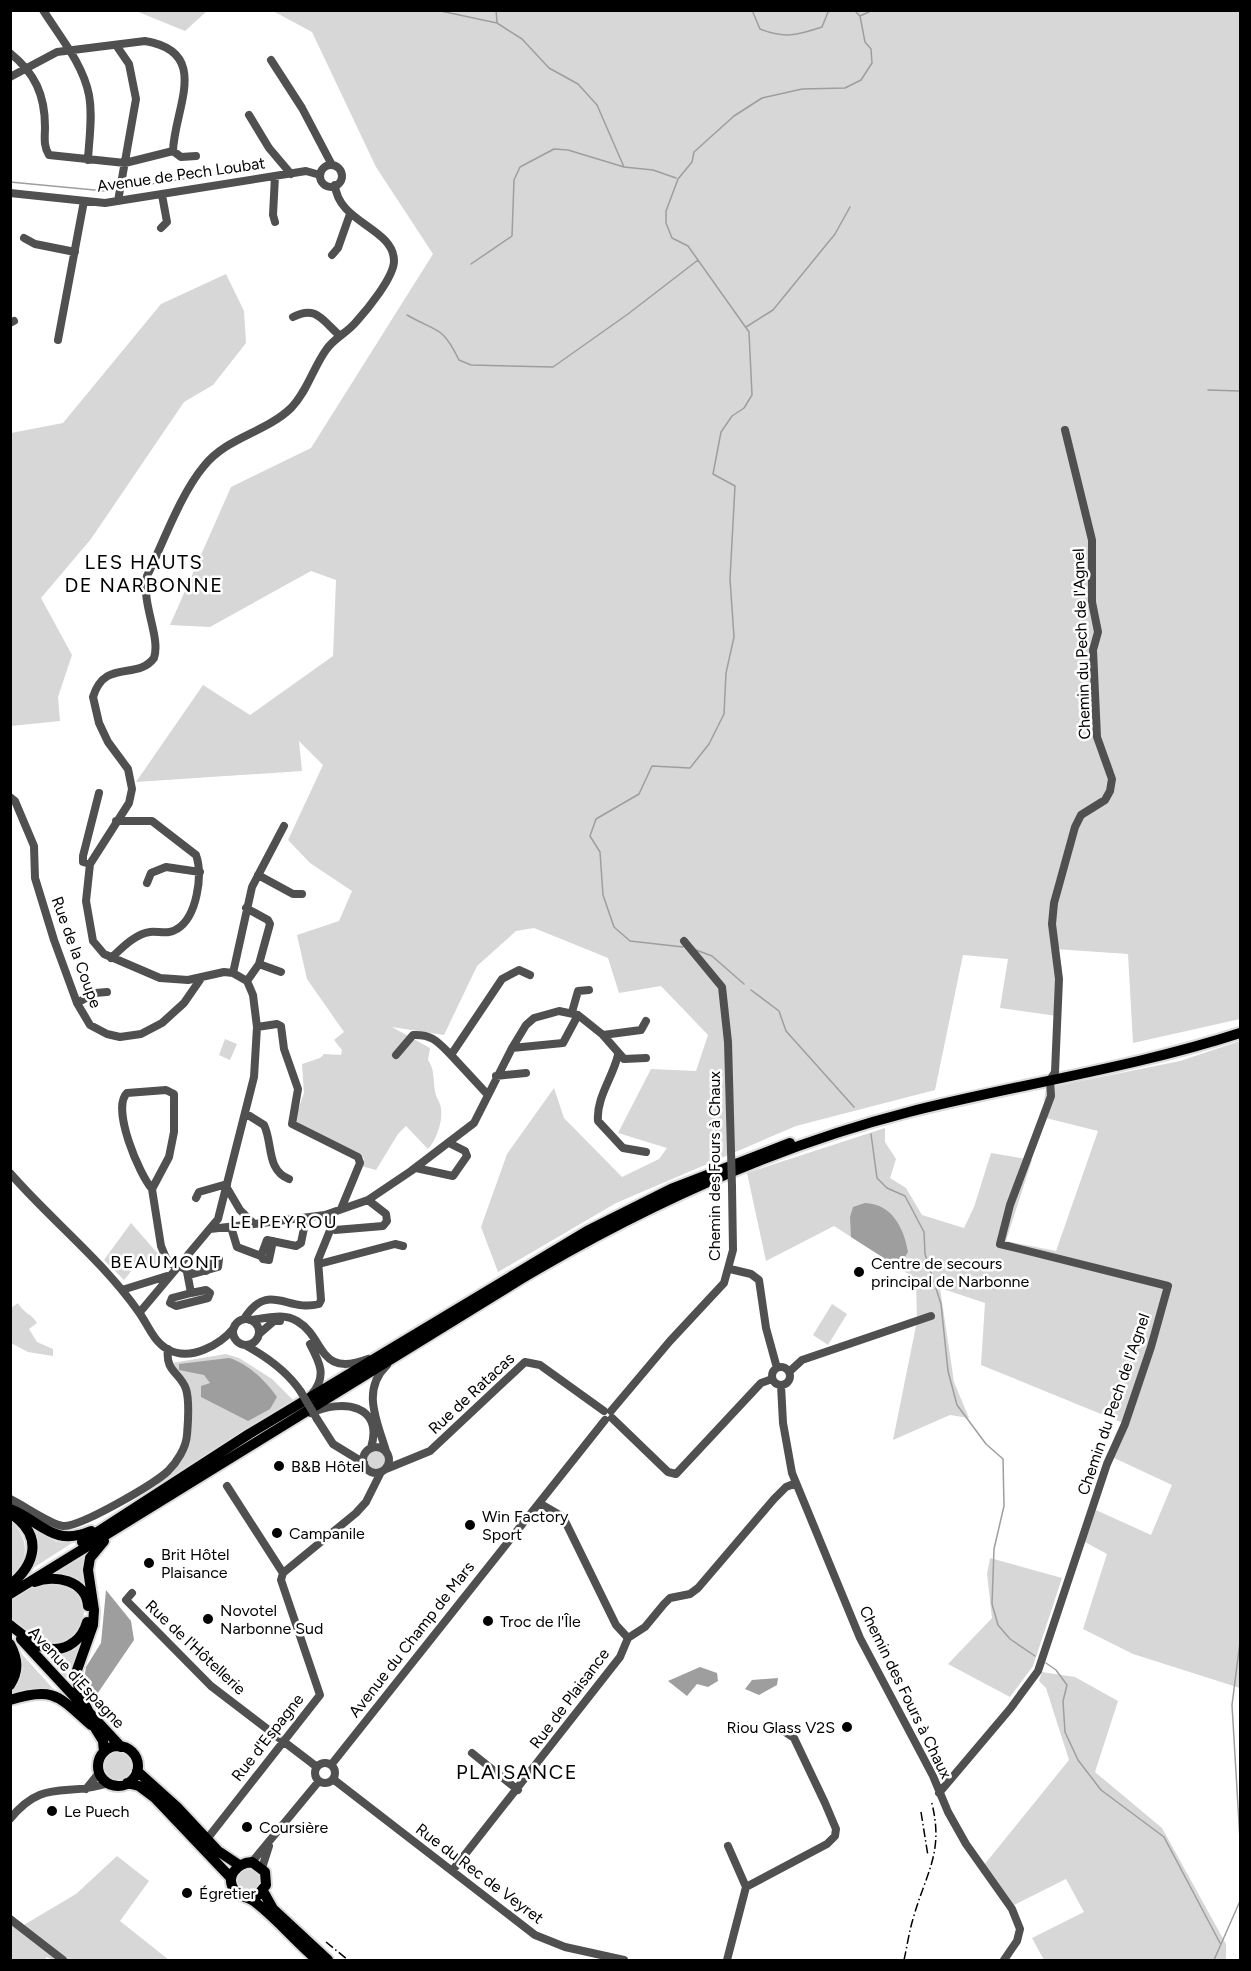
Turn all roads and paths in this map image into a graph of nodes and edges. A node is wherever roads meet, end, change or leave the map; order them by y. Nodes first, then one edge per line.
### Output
1 (43, 10) edge
2 (117, 45) junction
3 (69, 50) junction
4 (10, 53) edge
5 (271, 60) dead end
6 (27, 67) junction
7 (10, 76) edge
8 (249, 115) dead end
9 (173, 151) junction
10 (196, 156) dead end
11 (88, 160) junction
12 (125, 163) junction
13 (332, 165) junction
14 (291, 174) junction
15 (320, 175) junction
16 (274, 176) junction
17 (335, 185) junction
18 (10, 193) edge
19 (120, 193) junction
20 (162, 195) junction
21 (84, 201) junction
22 (350, 214) junction
23 (275, 222) dead end
24 (161, 228) dead end
25 (24, 238) dead end
26 (75, 252) junction
27 (332, 255) dead end
28 (293, 317) dead end
29 (339, 335) junction
30 (58, 340) dead end
31 (1065, 430) dead end
32 (99, 793) dead end
33 (10, 797) edge
34 (116, 821) junction
35 (284, 826) dead end
36 (90, 864) junction
37 (200, 872) junction
38 (258, 875) junction
39 (147, 883) dead end
40 (302, 894) dead end
41 (246, 908) junction
42 (684, 941) dead end
43 (111, 958) junction
44 (259, 964) junction
45 (281, 972) dead end
46 (232, 973) junction
47 (530, 975) dead end
48 (202, 977) junction
49 (247, 981) junction
50 (589, 990) dead end
51 (107, 992) dead end
52 (77, 1003) junction
53 (575, 1013) junction
54 (646, 1021) dead end
55 (257, 1027) junction
56 (1240, 1027) edge
57 (1240, 1033) edge
58 (603, 1035) junction
59 (512, 1048) junction
60 (396, 1054) dead end
61 (451, 1055) junction
62 (618, 1055) junction
63 (646, 1058) dead end
64 (526, 1073) dead end
65 (496, 1076) junction
66 (1053, 1076) junction
67 (488, 1095) junction
68 (245, 1113) junction
69 (449, 1143) junction
70 (646, 1152) dead end
71 (416, 1168) junction
72 (10, 1173) edge
73 (289, 1179) dead end
74 (227, 1186) junction
75 (152, 1190) junction
76 (196, 1198) dead end
77 (368, 1200) junction
78 (341, 1209) junction
79 (325, 1215) junction
80 (306, 1218) junction
81 (254, 1224) junction
82 (231, 1227) junction
83 (331, 1228) junction
84 (210, 1229) junction
85 (403, 1246) dead end
86 (320, 1264) junction
87 (176, 1266) junction
88 (730, 1269) junction
89 (206, 1270) dead end
90 (187, 1272) junction
91 (168, 1276) junction
92 (122, 1290) junction
93 (191, 1293) dead end
94 (140, 1312) junction
95 (931, 1316) dead end
96 (247, 1319) junction
97 (234, 1328) junction
98 (258, 1336) junction
99 (242, 1344) junction
100 (214, 1345) junction
101 (168, 1350) junction
102 (383, 1354) junction
103 (398, 1354) junction
104 (777, 1368) junction
105 (789, 1372) junction
106 (772, 1379) junction
107 (781, 1385) junction
108 (302, 1391) junction
109 (299, 1404) junction
110 (608, 1415) junction
111 (319, 1418) junction
112 (291, 1421) junction
113 (368, 1450) junction
114 (387, 1453) junction
115 (416, 1457) junction
116 (364, 1463) junction
117 (384, 1470) junction
118 (370, 1472) junction
119 (796, 1483) junction
120 (227, 1486) dead end
121 (371, 1493) junction
122 (10, 1499) edge
123 (539, 1503) junction
124 (10, 1509) edge
125 (10, 1515) edge
126 (138, 1517) junction
127 (115, 1518) junction
128 (283, 1573) junction
129 (10, 1586) edge
130 (23, 1586) junction
131 (132, 1593) dead end
132 (10, 1594) edge
133 (10, 1626) edge
134 (10, 1635) edge
135 (628, 1638) junction
136 (10, 1644) edge
137 (10, 1685) edge
138 (10, 1700) edge
139 (92, 1718) junction
140 (779, 1728) dead end
141 (97, 1731) junction
142 (283, 1743) junction
143 (121, 1746) junction
144 (104, 1752) junction
145 (472, 1753) dead end
146 (331, 1765) junction
147 (317, 1767) junction
148 (137, 1771) junction
149 (99, 1773) junction
150 (333, 1779) junction
151 (319, 1780) junction
152 (108, 1783) junction
153 (127, 1783) junction
154 (86, 1789) junction
155 (518, 1790) junction
156 (939, 1793) junction
157 (10, 1819) edge
158 (207, 1839) junction
159 (270, 1843) junction
160 (728, 1846) dead end
161 (252, 1862) junction
162 (239, 1865) junction
163 (262, 1868) junction
164 (452, 1871) junction
165 (231, 1878) junction
166 (747, 1887) junction
167 (263, 1891) junction
168 (248, 1898) junction
169 (10, 1919) edge
170 (63, 1960) edge
171 (316, 1960) edge
172 (328, 1960) edge
173 (624, 1960) edge
174 (727, 1960) edge
175 (1004, 1960) edge

1 - 3 street
2 - 3 street
2 - 9 street
2 - 12 street
3 - 6 street
3 - 11 street
4 - 6 street
5 - 13 street
6 - 7 street
6 - 11 street
8 - 14 street
9 - 10 street
9 - 12 street
11 - 12 street
12 - 19 street
13 - 15 street
13 - 17 street
14 - 15 street, Avenue de Pech Loubat
14 - 16 street, Avenue de Pech Loubat
15 - 17 street
16 - 20 street, Avenue de Pech Loubat
16 - 23 street
17 - 22 street
18 - 21 street, Avenue de Pech Loubat
19 - 20 street, Avenue de Pech Loubat
19 - 21 street, Avenue de Pech Loubat
20 - 24 street
21 - 26 street
22 - 27 street
22 - 29 street
25 - 26 street
26 - 30 street
28 - 29 street
29 - 34 street
31 - 66 street, Chemin du Pech de l'Agnel
32 - 36 street
33 - 52 street, Rue de la Coupe
34 - 36 street
34 - 37 street
35 - 38 street
36 - 43 street
37 - 39 street
37 - 43 street
38 - 40 street
38 - 41 street
41 - 44 street
41 - 46 street
42 - 88 street, Chemin des Fours à Chaux, bridge
43 - 48 street
44 - 45 street
44 - 49 street
46 - 48 street
46 - 49 street
47 - 61 street
48 - 52 street, Rue de la Coupe
49 - 55 street
50 - 53 street
51 - 52 street
53 - 58 street
53 - 59 street
53 - 59 street
54 - 58 street
55 - 68 street
55 - 78 street
56 - 66 main road
57 - 66 main road
58 - 62 street
59 - 65 street
60 - 61 street
61 - 67 street
62 - 63 street
62 - 70 street
64 - 65 street
65 - 67 street
66 - 102 main road
66 - 103 main road
66 - 156 street, Chemin du Pech de l'Agnel
67 - 69 street
68 - 73 street
68 - 74 street
69 - 71 street
69 - 71 street
71 - 77 street
72 - 92 street
74 - 76 street
74 - 81 street
74 - 84 street
75 - 75 street
75 - 87 street
77 - 78 street
77 - 83 street
78 - 79 street
79 - 80 street
79 - 83 street
80 - 81 street
80 - 82 street
81 - 82 street
82 - 84 street
83 - 86 street
84 - 87 street
85 - 86 street
86 - 96 street
87 - 90 street
87 - 91 street
88 - 104 street, Chemin des Fours à Chaux
88 - 110 street, Avenue du Champ de Mars
89 - 90 street
90 - 93 street
91 - 92 street
91 - 94 street
92 - 94 street
94 - 101 street
95 - 105 street
96 - 97 street
96 - 98 street
96 - 102 street
97 - 99 street
97 - 100 street
98 - 99 street
98 - 108 street
98 - 109 street
99 - 100 street
99 - 108 street
100 - 101 street
101 - 122 street
102 - 109 main road
103 - 112 main road
103 - 114 street
104 - 105 street
104 - 106 street
105 - 107 street
106 - 107 street
106 - 110 street, Rue de Ratacas
107 - 119 street, Chemin des Fours à Chaux
108 - 111 street, bridge
109 - 127 main road
110 - 115 street, Rue de Ratacas
110 - 123 street, Avenue du Champ de Mars
111 - 113 street
111 - 116 street
112 - 113 street
112 - 126 main road
113 - 114 street
113 - 116 street
114 - 115 street
114 - 117 street
115 - 117 street, Rue de Ratacas
116 - 118 street
117 - 118 street
117 - 121 street
118 - 121 street
119 - 135 street, Rue de Plaisance
119 - 156 street, Chemin des Fours à Chaux
120 - 128 street, Rue d'Espagne
121 - 128 street
123 - 135 street
123 - 146 street, Avenue du Champ de Mars
124 - 127 main road
125 - 129 main road
126 - 130 main road
126 - 139 main road
127 - 129 main road
128 - 142 street, Rue d'Espagne
130 - 132 main road
130 - 133 main road
131 - 142 street, Rue de l'Hôtellerie
133 - 139 main road, Avenue d'Espagne
134 - 141 main road, Avenue d'Espagne
135 - 155 street, Rue de Plaisance
136 - 137 main road
138 - 141 main road
139 - 143 main road, Avenue d'Espagne
140 - 166 street
141 - 144 main road, Avenue d'Espagne
142 - 147 street
142 - 158 street, Rue d'Espagne
143 - 144 main road
143 - 148 main road
144 - 149 main road
145 - 155 street
146 - 147 street
146 - 150 street
147 - 151 street
148 - 153 main road
148 - 158 main road
149 - 152 main road
149 - 154 street
150 - 151 street
150 - 164 street, Rue du Rec de Veyret
151 - 159 street
152 - 153 main road
152 - 154 street
153 - 165 main road
154 - 157 street
155 - 164 street, Rue de Plaisance
156 - 175 street, Chemin des Fours à Chaux
158 - 162 main road
159 - 161 street
159 - 163 street
160 - 166 street
161 - 162 main road
161 - 163 main road
162 - 165 main road
163 - 167 main road
164 - 173 street, Rue du Rec de Veyret
165 - 168 main road
166 - 174 street
167 - 168 main road
167 - 172 main road
168 - 171 main road
169 - 170 street

